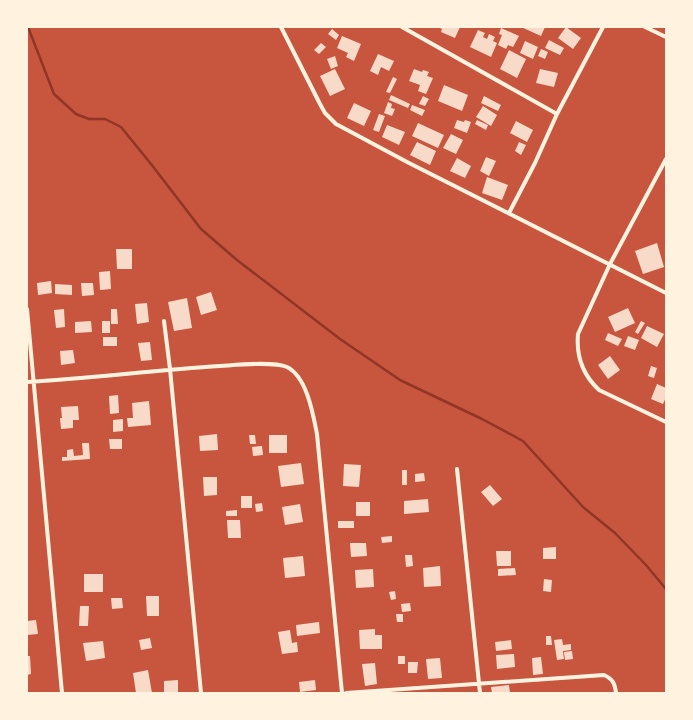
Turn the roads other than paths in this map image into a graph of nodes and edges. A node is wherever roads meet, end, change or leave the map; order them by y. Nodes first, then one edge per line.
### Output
1 (281, 27) edge
2 (402, 27) edge
3 (603, 27) edge
4 (645, 27) edge
5 (666, 37) edge
6 (557, 114) junction
7 (666, 159) edge
8 (664, 166) edge
9 (509, 213) junction
10 (610, 264) junction
11 (666, 293) edge
12 (27, 309) edge
13 (164, 321) dead end
14 (170, 369) junction
15 (27, 382) edge
16 (35, 382) junction
17 (666, 422) edge
18 (457, 469) dead end
19 (479, 684) junction
20 (62, 693) edge
21 (201, 693) edge
22 (342, 693) edge
23 (346, 693) edge
24 (480, 693) edge
25 (616, 693) edge

1 - 9 street
2 - 6 street
3 - 6 street
4 - 5 street
6 - 9 street
7 - 8 street
8 - 10 street
9 - 10 street
10 - 11 street
10 - 17 street
12 - 16 street
13 - 14 street
14 - 16 street
14 - 21 street
14 - 22 street
15 - 16 street
16 - 20 street
18 - 19 street
19 - 23 street
19 - 24 street
19 - 25 street

